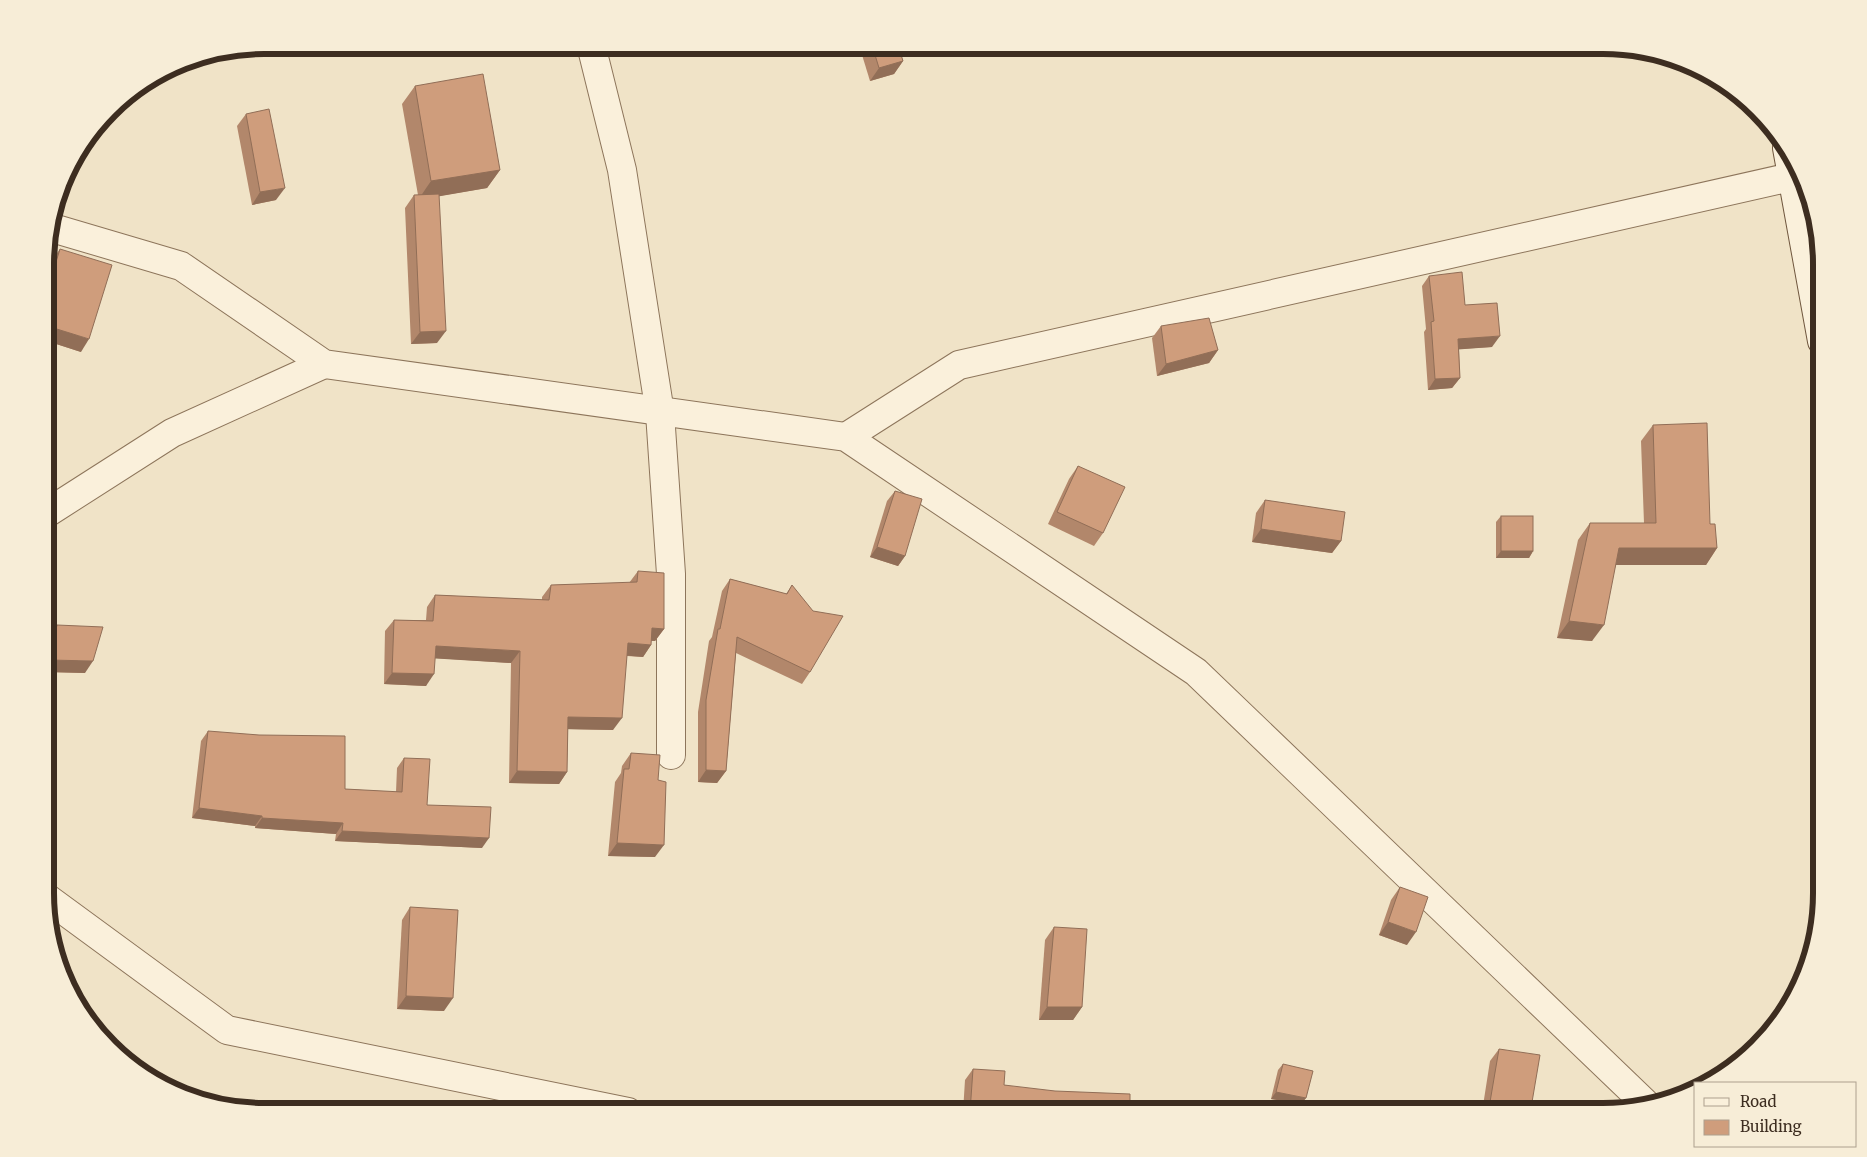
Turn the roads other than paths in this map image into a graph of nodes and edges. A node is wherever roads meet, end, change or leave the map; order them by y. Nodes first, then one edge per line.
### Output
1 (593, 54) edge
2 (1790, 167) edge
3 (1791, 177) junction
4 (57, 229) edge
5 (1813, 293) edge
6 (324, 364) junction
7 (660, 413) junction
8 (846, 437) junction
9 (54, 509) edge
10 (671, 755) dead end
11 (54, 903) edge
12 (1641, 1099) edge
13 (584, 1103) edge

1 - 7 street
2 - 3 street
3 - 5 street
3 - 8 street
4 - 6 street
6 - 7 street
6 - 9 street
7 - 8 street
7 - 10 street
8 - 12 street
11 - 13 street

